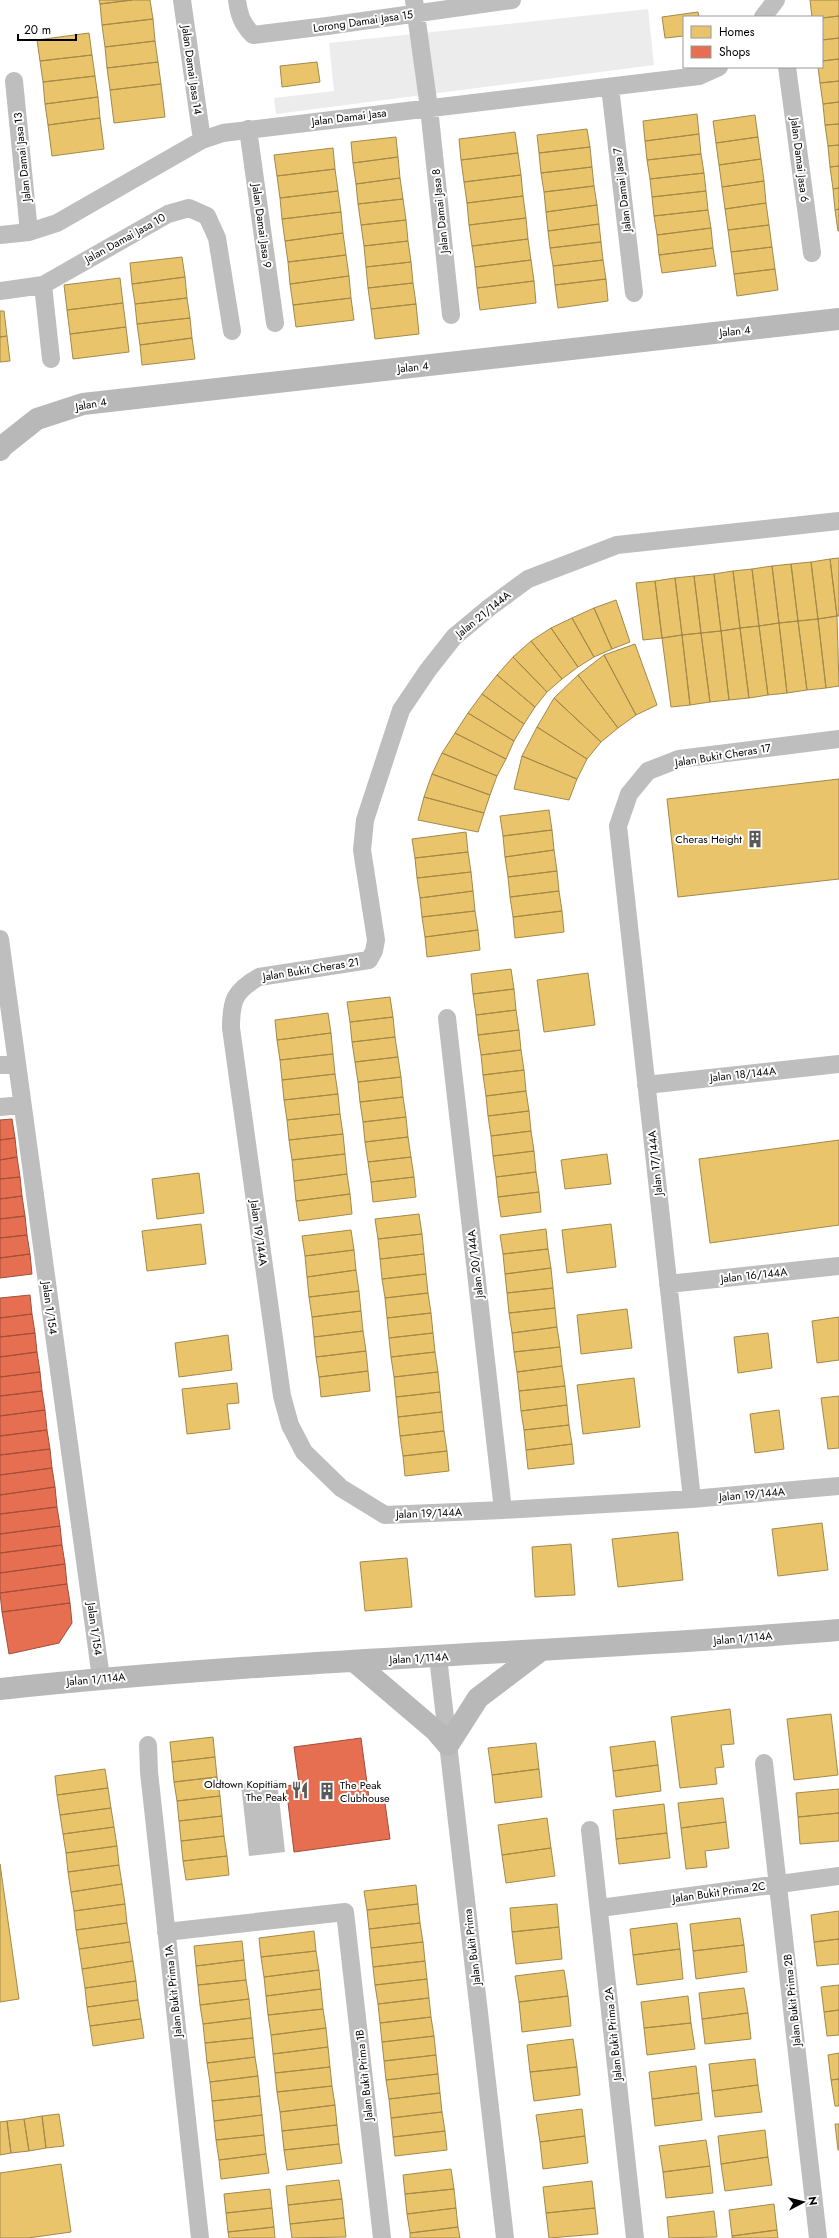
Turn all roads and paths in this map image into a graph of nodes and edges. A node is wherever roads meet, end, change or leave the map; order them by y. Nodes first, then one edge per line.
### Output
1 (182, 0) edge
2 (237, 0) edge
3 (512, 0) edge
4 (777, 0) edge
5 (414, 6) edge
6 (764, 16) edge
7 (781, 16) edge
8 (717, 68) edge
9 (787, 68) edge
10 (14, 81) dead end
11 (610, 87) junction
12 (429, 108) junction
13 (248, 128) junction
14 (202, 140) junction
15 (30, 232) junction
16 (0, 235) edge
17 (812, 253) dead end
18 (43, 285) junction
19 (0, 291) edge
20 (634, 293) dead end
21 (451, 315) dead end
22 (839, 319) edge
23 (275, 323) dead end
24 (232, 331) dead end
25 (51, 359) dead end
26 (0, 450) edge
27 (839, 520) edge
28 (839, 739) edge
29 (618, 826) joint
30 (0, 939) edge
31 (374, 951) joint
32 (447, 1018) dead end
33 (231, 1028) joint
34 (8, 1064) edge
35 (839, 1064) edge
36 (646, 1085) junction
37 (22, 1105) junction
38 (0, 1107) edge
39 (839, 1266) edge
40 (668, 1284) junction
41 (839, 1486) edge
42 (692, 1499) junction
43 (503, 1510) junction
44 (839, 1630) edge
45 (540, 1651) junction
46 (438, 1657) junction
47 (355, 1662) junction
48 (101, 1678) junction
49 (0, 1689) edge
50 (148, 1745) dead end
51 (448, 1745) junction
52 (764, 1763) dead end
53 (590, 1830) dead end
54 (839, 1876) edge
55 (779, 1884) junction
56 (600, 1908) junction
57 (166, 1932) junction
58 (200, 2238) edge
59 (382, 2238) edge
60 (505, 2238) edge
61 (635, 2238) edge
62 (818, 2238) edge

1 - 14 street, Jalan Damai Jasa 14
2 - 5 street, Lorong Damai Jasa 15
3 - 5 street, Lorong Damai Jasa 15
4 - 6 street
4 - 7 street
5 - 12 street, Jalan Damai Jasa 8
8 - 11 street, Jalan Damai Jasa
9 - 17 street, Jalan Damai Jasa 6
10 - 15 street, Jalan Damai Jasa 13
11 - 12 street, Jalan Damai Jasa
11 - 20 street, Jalan Damai Jasa 7
12 - 13 street, Jalan Damai Jasa
12 - 21 street, Jalan Damai Jasa 8
13 - 14 street, Jalan Damai Jasa
13 - 23 street, Jalan Damai Jasa 9
14 - 15 street, Jalan Damai Jasa
15 - 16 street, Jalan Damai Jasa
18 - 19 street, Jalan Damai Jasa 10
18 - 24 street, Jalan Damai Jasa 10
18 - 25 street
22 - 26 street, Jalan 4
27 - 31 street, Jalan 21/144A
28 - 29 street, Jalan Bukit Cheras 17
29 - 36 street, Jalan 17/144A
30 - 34 street, Jalan 1/154
31 - 33 street, Jalan Bukit Cheras 21
32 - 43 street, Jalan 20/144A
33 - 43 street, Jalan 19/144A
34 - 37 street, Jalan 1/154
35 - 36 street, Jalan 18/144A
36 - 40 street, Jalan 17/144A
37 - 38 street
37 - 48 street, Jalan 1/154
39 - 40 street, Jalan 16/144A
40 - 42 street, Jalan 17/144A
41 - 42 street, Jalan 19/144A
42 - 43 street, Jalan 19/144A
44 - 45 street, Jalan 1/114A
45 - 46 street, Jalan 1/114A
45 - 51 street
46 - 47 street, Jalan 1/114A
46 - 51 street, Jalan Bukit Prima
47 - 48 street, Jalan 1/114A
47 - 51 street
48 - 49 street, Jalan 1/114A
50 - 57 street, Jalan Bukit Prima 1A
51 - 60 street, Jalan Bukit Prima
52 - 55 street, Jalan Bukit Prima 2B
53 - 56 street, Jalan Bukit Prima 2A
54 - 55 street, Jalan Bukit Prima 2C
55 - 56 street, Jalan Bukit Prima 2C
55 - 62 street, Jalan Bukit Prima 2B
56 - 61 street, Jalan Bukit Prima 2A
57 - 58 street, Jalan Bukit Prima 1A
57 - 59 street, Jalan Bukit Prima 1B

